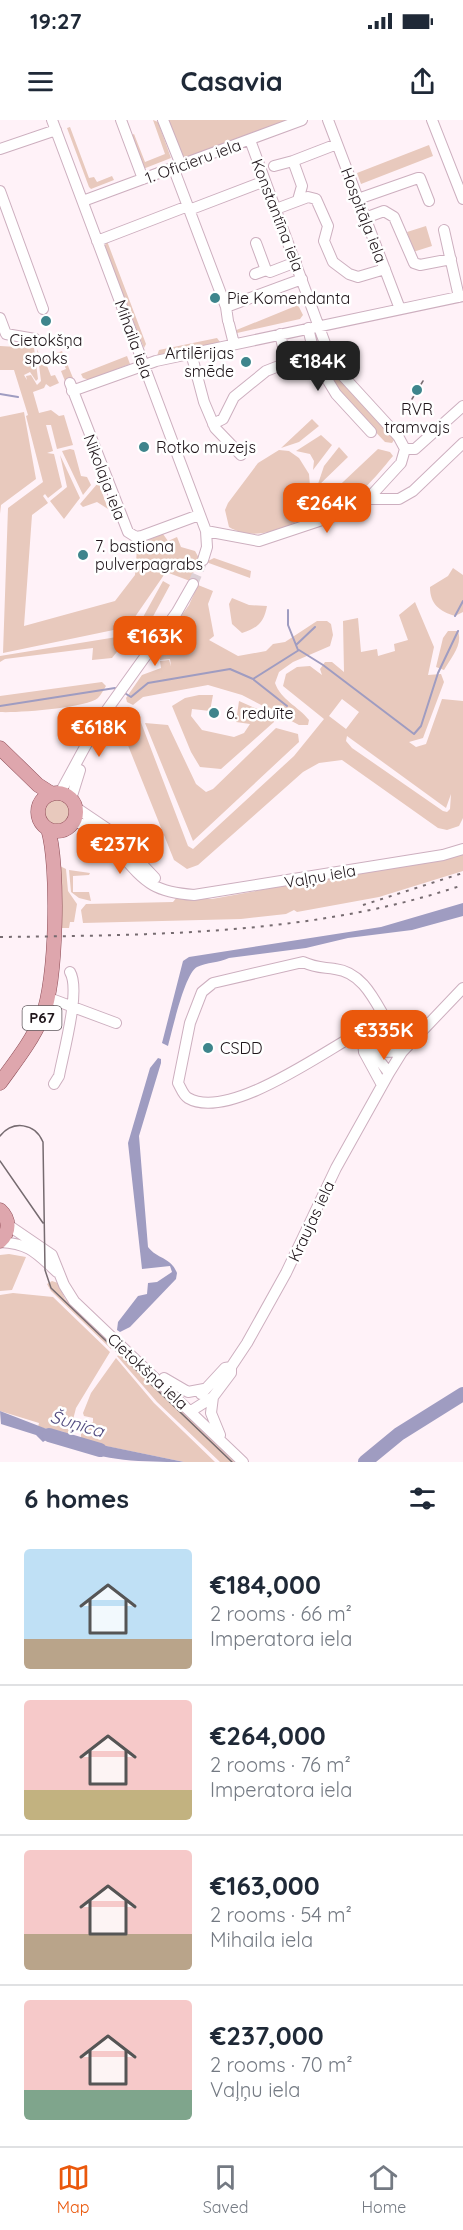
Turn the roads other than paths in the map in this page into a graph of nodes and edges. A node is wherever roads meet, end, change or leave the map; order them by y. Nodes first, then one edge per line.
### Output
1 (121, 120) edge
2 (164, 120) edge
3 (302, 120) edge
4 (328, 120) edge
5 (432, 120) edge
6 (54, 125) edge
7 (250, 140) junction
8 (337, 144) junction
9 (0, 149) edge
10 (293, 160) junction
11 (177, 166) junction
12 (274, 166) dead end
13 (143, 179) junction
14 (265, 181) junction
15 (0, 191) edge
16 (358, 199) junction
17 (463, 199) edge
18 (298, 200) junction
19 (82, 201) junction
20 (429, 201) dead end
21 (189, 208) junction
22 (276, 208) junction
23 (365, 218) junction
24 (444, 230) dead end
25 (97, 241) junction
26 (256, 243) dead end
27 (451, 259) junction
28 (296, 262) junction
29 (385, 269) junction
30 (266, 270) junction
31 (255, 274) dead end
32 (302, 279) junction
33 (461, 297) edge
34 (226, 307) junction
35 (43, 309) dead end
36 (400, 309) junction
37 (0, 318) edge
38 (313, 326) junction
39 (280, 334) junction
40 (35, 339) dead end
41 (234, 344) junction
42 (191, 353) junction
43 (144, 364) junction
44 (463, 406) edge
45 (213, 424) junction
46 (371, 432) dead end
47 (463, 443) edge
48 (405, 449) junction
49 (241, 455) dead end
50 (368, 499) junction
51 (199, 515) junction
52 (206, 531) junction
53 (203, 560) tunnel mouth
54 (193, 584) tunnel mouth
55 (0, 749) edge
56 (60, 799) junction
57 (68, 826) junction
58 (48, 829) junction
59 (463, 849) edge
60 (54, 886) junction
61 (176, 892) junction
62 (70, 972) dead end
63 (463, 988) edge
64 (49, 998) junction
65 (71, 1008) junction
66 (116, 1023) dead end
67 (359, 1039) junction
68 (372, 1051) junction
69 (402, 1052) junction
70 (389, 1073) junction
71 (0, 1083) edge
72 (54, 1084) dead end
73 (382, 1085) junction
74 (0, 1210) edge
75 (8, 1225) junction
76 (0, 1242) edge
77 (59, 1274) junction
78 (143, 1365) junction
79 (231, 1367) junction
80 (204, 1389) junction
81 (213, 1397) junction
82 (191, 1411) junction
83 (225, 1443) junction
84 (243, 1462) edge

1 - 13 street
2 - 11 street
3 - 7 street, 1. Oficieru iela
4 - 8 street, Hospitāļa iela
5 - 17 street
6 - 9 street
6 - 19 street, Mihaila iela
7 - 11 street, 1. Oficieru iela
7 - 14 street, Konstantīna iela
8 - 10 street
8 - 16 street, Hospitāļa iela
10 - 12 street
10 - 18 street
11 - 13 street, 1. Oficieru iela
11 - 21 street
13 - 19 street, 1. Oficieru iela
14 - 21 street
14 - 22 street, Konstantīna iela
15 - 35 street
16 - 20 street
16 - 23 street, Hospitāļa iela
18 - 22 street
18 - 29 street
19 - 25 street, Mihaila iela
21 - 25 street
21 - 34 street
22 - 28 street, Konstantīna iela
23 - 27 street
23 - 29 street, Hospitāļa iela
24 - 27 street
25 - 43 street, Mihaila iela
26 - 30 street
27 - 33 street
28 - 30 street
28 - 32 street, Konstantīna iela
29 - 36 street, Hospitāļa iela
30 - 31 street
32 - 34 street
32 - 38 street, Konstantīna iela
33 - 36 street
34 - 41 street
36 - 38 street
37 - 40 street
38 - 39 street
38 - 46 street
38 - 48 street
39 - 41 street
39 - 45 street
41 - 42 street
42 - 43 street
42 - 45 street
43 - 51 street, Mihaila iela
43 - 51 street, Nikolaja iela
44 - 48 street
45 - 49 street
47 - 50 street
48 - 50 street
50 - 52 street
51 - 52 street, Mihaila iela
52 - 53 street, Mihaila iela
54 - 56 street
55 - 56 main road, P67
56 - 57 main road, P67
56 - 58 main road, P67
56 - 61 street, Vaļņu iela
57 - 58 main road
57 - 60 main road, P67
57 - 61 street, Vaļņu iela
58 - 60 main road, P67
59 - 61 street, Vaļņu iela
60 - 64 main road, P67
62 - 65 street
63 - 69 street, Kraujas iela
64 - 65 street
64 - 71 main road, P67
65 - 66 street
65 - 72 street
67 - 67 street
67 - 68 street
67 - 73 street
68 - 69 street
68 - 70 street
69 - 70 street, Kraujas iela
70 - 73 street, Kraujas iela
73 - 79 street, Kraujas iela
74 - 75 main road
75 - 76 main road
75 - 77 street, Cietokšņa iela
76 - 77 street, Cietokšņa iela
77 - 78 street, Cietokšņa iela
78 - 80 street
78 - 82 street, Cietokšņa iela
79 - 80 street, Kraujas iela
79 - 81 street, Kraujas iela
80 - 82 street, Kraujas iela
81 - 82 street, Kraujas iela
81 - 83 street
82 - 83 street, Cietokšņa iela
83 - 84 street, Cietokšņa iela

